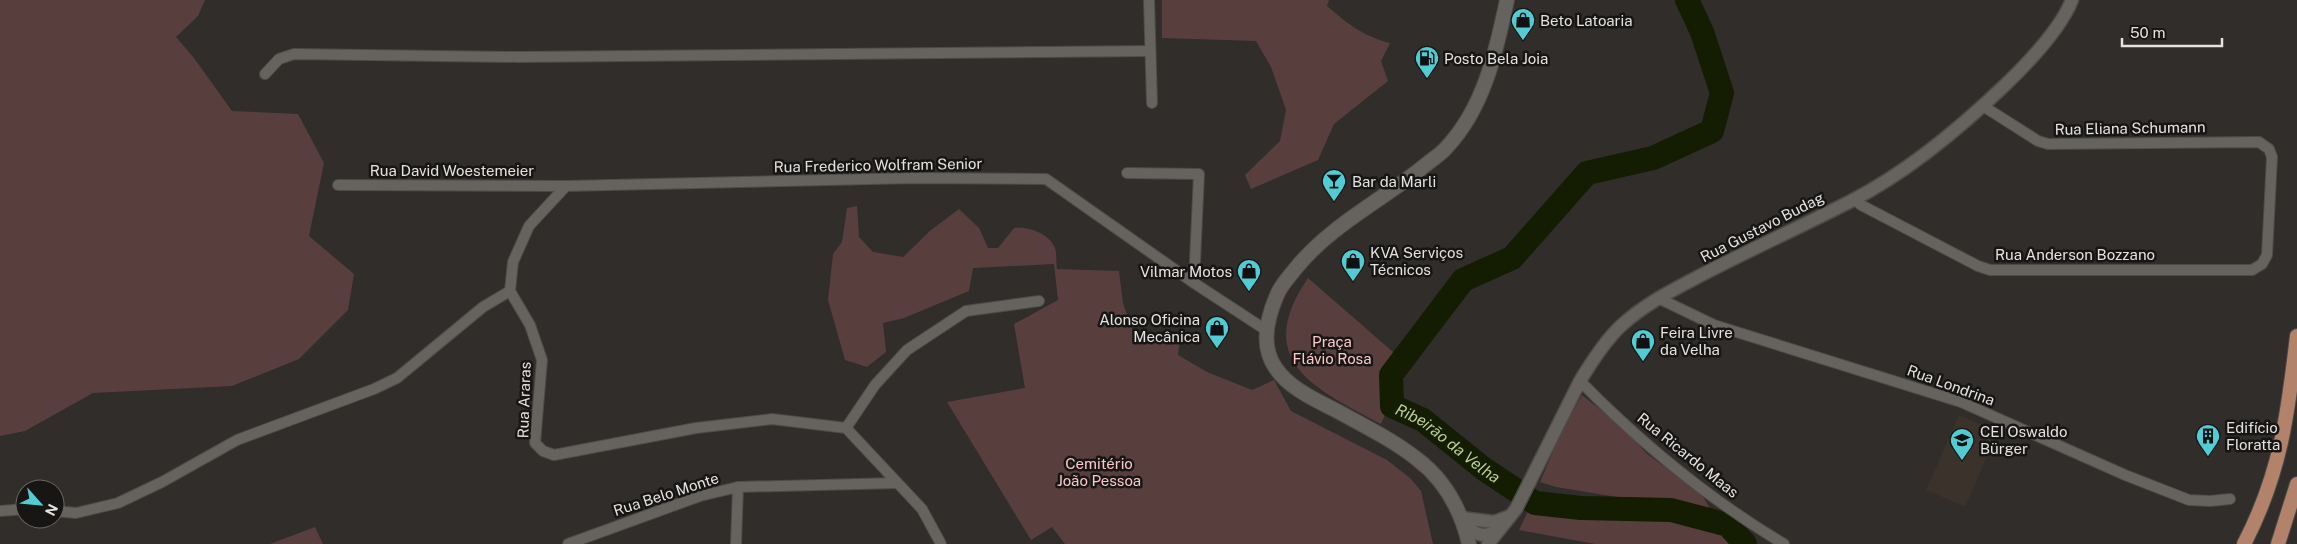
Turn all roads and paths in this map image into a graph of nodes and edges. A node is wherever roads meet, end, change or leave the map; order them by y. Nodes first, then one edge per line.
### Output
1 (1149, 0) edge
2 (1507, 0) edge
3 (2072, 0) edge
4 (1150, 51) junction
5 (266, 74) dead end
6 (1152, 103) dead end
7 (1983, 106) junction
8 (1127, 173) dead end
9 (338, 185) dead end
10 (566, 186) junction
11 (1854, 199) junction
12 (2252, 270) joint
13 (1194, 283) junction
14 (510, 291) junction
15 (1658, 298) junction
16 (1039, 301) dead end
17 (1266, 330) junction
18 (2297, 336) edge
19 (1580, 381) junction
20 (846, 428) junction
21 (897, 483) junction
22 (2297, 484) edge
23 (738, 487) junction
24 (2230, 499) dead end
25 (15, 510) edge
26 (0, 511) edge
27 (65, 512) edge
28 (1463, 522) junction
29 (1498, 525) junction
30 (1481, 541) edge
31 (568, 544) edge
32 (736, 544) edge
33 (941, 544) edge
34 (1469, 544) edge
35 (1784, 544) edge
36 (2244, 544) edge
37 (2278, 544) edge

1 - 4 street
2 - 17 main road
3 - 7 street, Rua Gustavo Budag
4 - 5 street
4 - 6 street
7 - 11 street, Rua Gustavo Budag
7 - 12 street, Rua Eliana Schumann
8 - 13 street
9 - 10 street, Rua David Woestemeier
10 - 13 street, Rua Frederico Wolfram Senior
10 - 14 street
11 - 12 street, Rua Anderson Bozzano
11 - 15 street, Rua Gustavo Budag
13 - 17 street, Rua Frederico Wolfram Senior
14 - 20 street, Rua Araras
14 - 27 street
15 - 19 street, Rua Gustavo Budag
15 - 24 street, Rua Londrina
16 - 20 street
17 - 28 main road
18 - 36 main road
19 - 29 street, Rua Gustavo Budag
19 - 35 street, Rua Ricardo Maas
20 - 21 street
21 - 23 street, Rua Belo Monte
21 - 33 street
22 - 37 main road
23 - 31 street, Rua Belo Monte
23 - 32 street
25 - 26 street
28 - 29 street
28 - 30 street
28 - 34 main road
29 - 30 street, Rua Gustavo Budag

